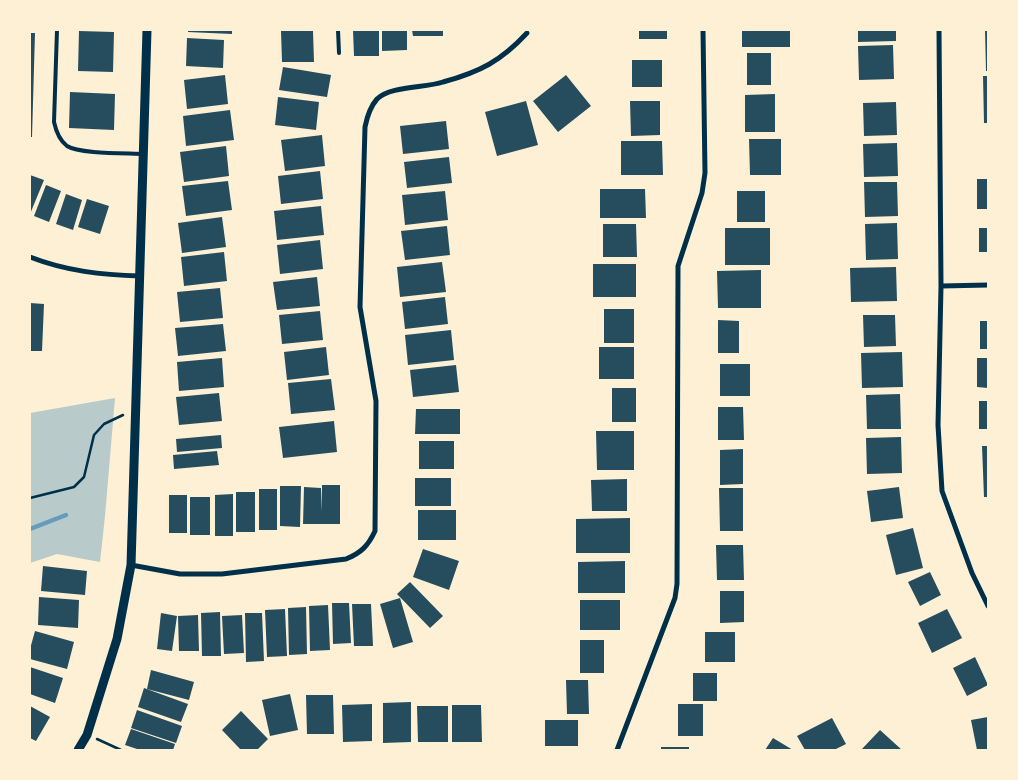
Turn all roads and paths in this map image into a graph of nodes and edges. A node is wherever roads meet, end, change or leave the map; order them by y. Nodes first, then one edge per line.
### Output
1 (57, 30) edge
2 (147, 30) edge
3 (338, 30) edge
4 (703, 30) edge
5 (938, 30) edge
6 (527, 33) dead end
7 (338, 53) dead end
8 (144, 154) junction
9 (30, 257) edge
10 (140, 276) junction
11 (988, 285) edge
12 (941, 286) junction
13 (136, 410) junction
14 (30, 498) edge
15 (131, 565) junction
16 (988, 606) edge
17 (87, 734) junction
18 (78, 750) edge
19 (120, 750) edge
20 (617, 750) edge

1 - 8 lane
2 - 8 street
3 - 7 lane
4 - 20 street
5 - 12 street
6 - 15 street
8 - 10 street
9 - 10 street
10 - 13 street
11 - 12 street
12 - 16 street
13 - 14 path
13 - 15 street
15 - 17 street
17 - 18 street
17 - 19 path

